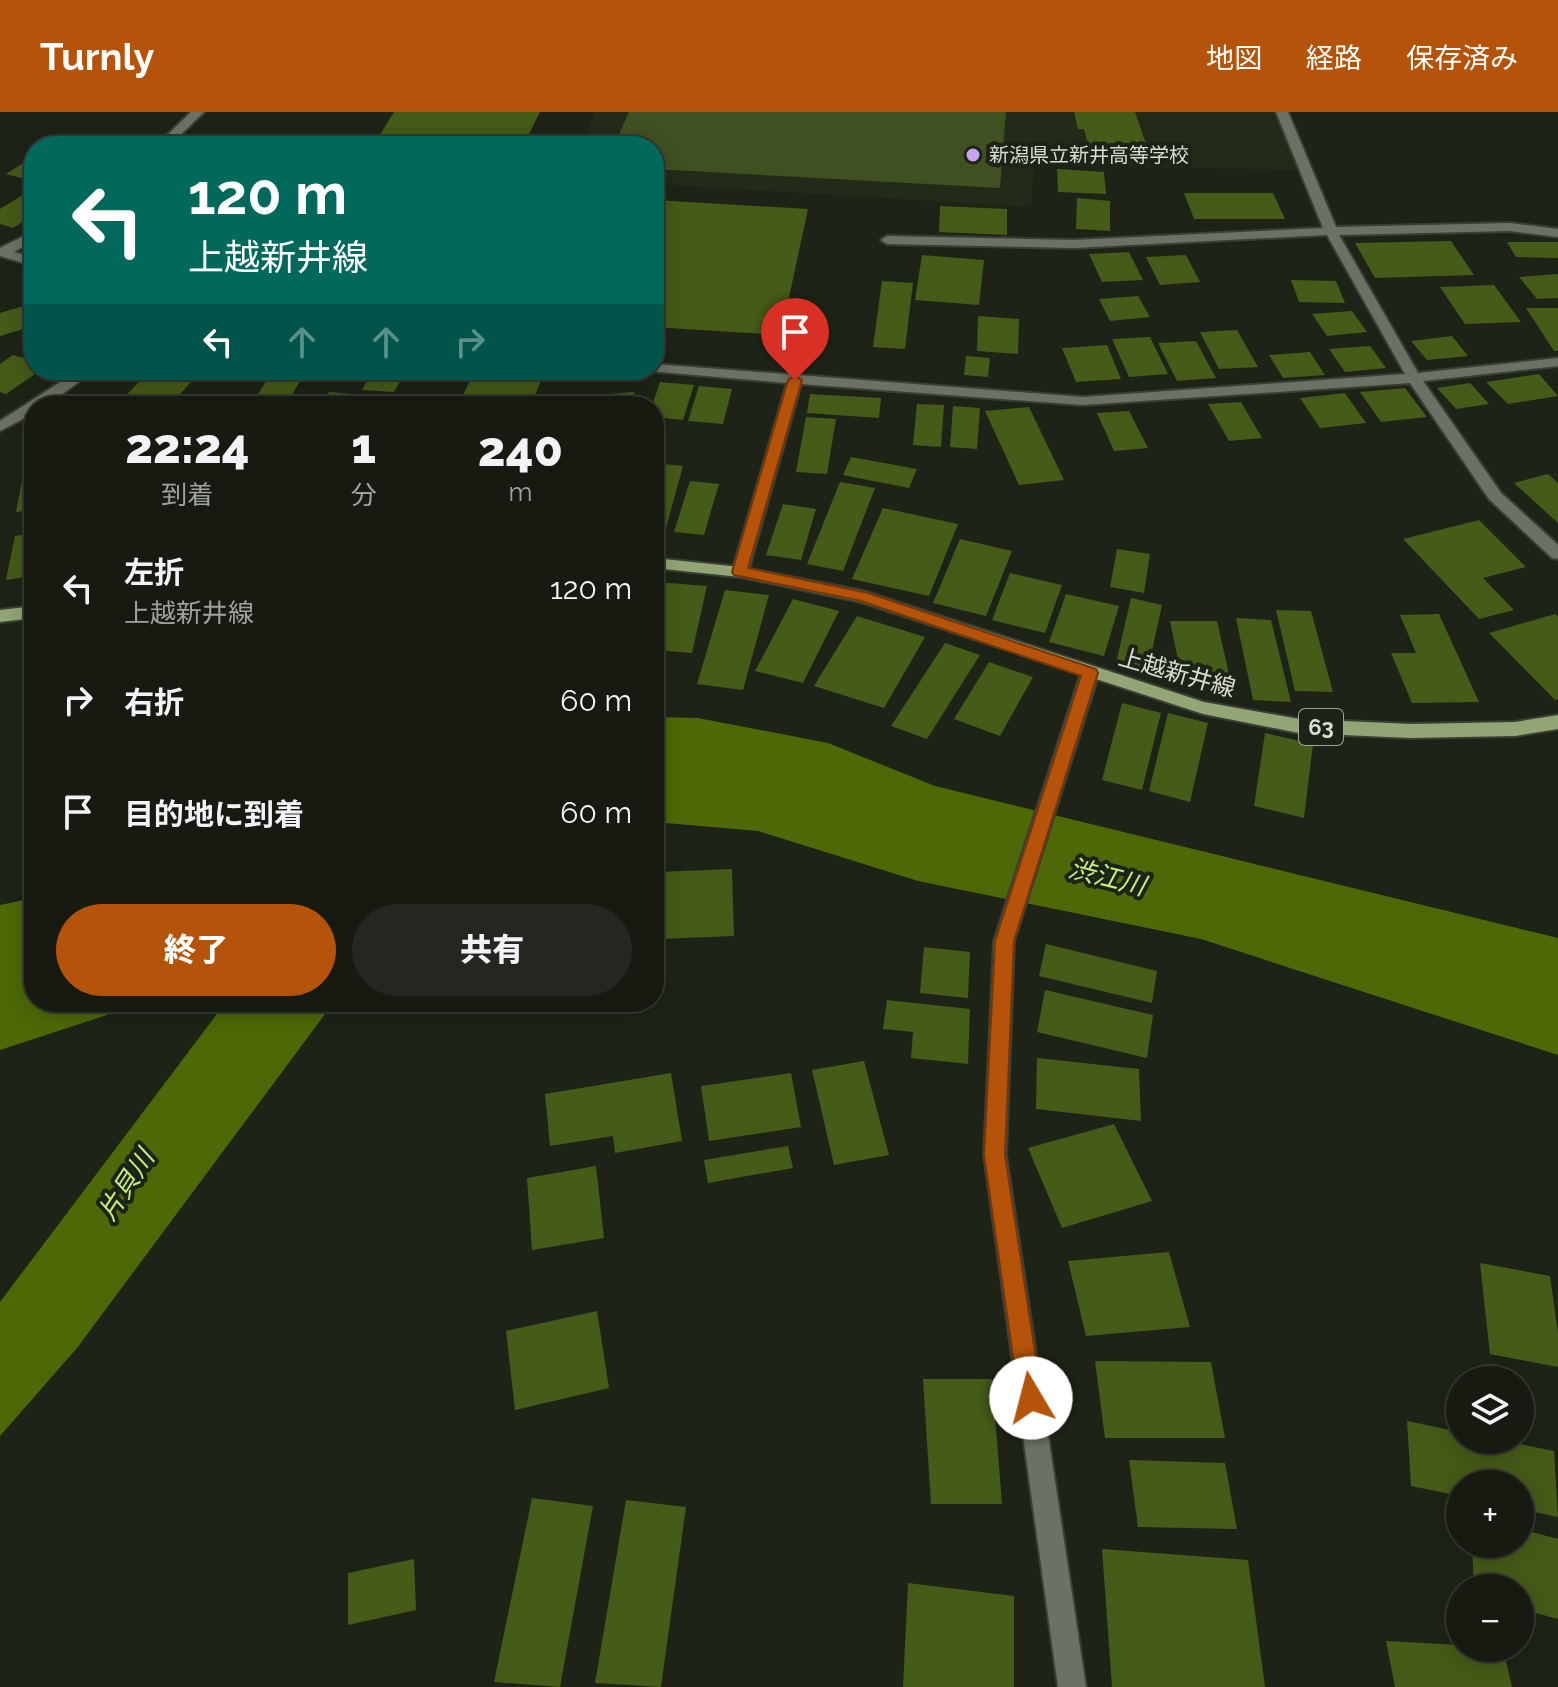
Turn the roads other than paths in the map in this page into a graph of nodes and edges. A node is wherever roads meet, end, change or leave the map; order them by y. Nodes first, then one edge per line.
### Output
1 (198, 112) edge
2 (1282, 112) edge
3 (173, 136) edge
4 (1331, 231) junction
5 (1558, 233) edge
6 (887, 240) dead end
7 (24, 241) edge
8 (2, 253) edge
9 (24, 259) edge
10 (1558, 362) edge
11 (664, 369) edge
12 (1414, 378) junction
13 (74, 380) edge
14 (795, 380) junction
15 (51, 396) edge
16 (24, 413) edge
17 (0, 427) edge
18 (1558, 554) edge
19 (664, 564) edge
20 (740, 572) junction
21 (24, 613) edge
22 (0, 616) edge
23 (1090, 673) junction
24 (1558, 722) edge
25 (1072, 1687) edge

1 - 3 street
2 - 4 street
4 - 5 street
4 - 6 street
4 - 12 street
7 - 8 street
8 - 9 street
10 - 12 street
11 - 14 street
12 - 14 street
12 - 18 street
13 - 15 street
14 - 20 street
16 - 17 street
19 - 20 main road, 上越新井線 / 63
20 - 23 main road, 上越新井線 / 63
21 - 22 main road
23 - 24 main road, 上越新井線 / 63
23 - 25 street

